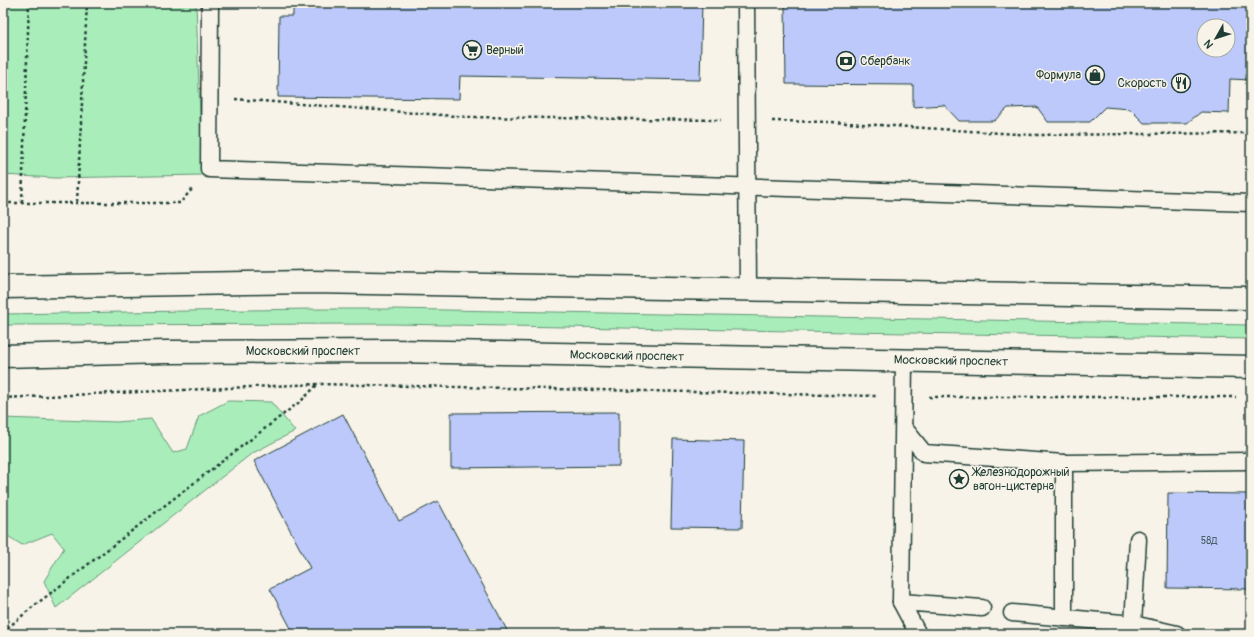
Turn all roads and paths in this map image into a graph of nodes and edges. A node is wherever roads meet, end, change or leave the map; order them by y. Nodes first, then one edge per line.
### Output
1 (29, 3) edge
2 (87, 3) edge
3 (210, 3) edge
4 (746, 3) edge
5 (233, 98) dead end
6 (746, 120) junction
7 (1251, 133) edge
8 (209, 169) junction
9 (747, 187) junction
10 (22, 202) junction
11 (77, 202) junction
12 (3, 203) edge
13 (1251, 203) edge
14 (3, 287) edge
15 (748, 288) junction
16 (1251, 298) edge
17 (3, 356) edge
18 (904, 361) junction
19 (1251, 367) edge
20 (318, 384) junction
21 (905, 397) junction
22 (3, 398) edge
23 (1243, 398) dead end
24 (904, 428) junction
25 (1251, 461) edge
26 (1064, 463) junction
27 (1138, 540) dead end
28 (901, 602) junction
29 (982, 608) dead end
30 (1012, 613) dead end
31 (1064, 618) junction
32 (1133, 624) junction
33 (3, 632) edge
34 (918, 634) edge
35 (1177, 634) edge

1 - 10 path
2 - 11 path
3 - 8 lane
4 - 6 lane
5 - 6 path
6 - 7 path
6 - 9 lane
8 - 9 lane
8 - 11 path
9 - 13 lane
9 - 15 lane
10 - 11 path
10 - 12 path
14 - 15 main road
15 - 16 main road
17 - 18 main road, Московский проспект
18 - 19 main road, Московский проспект
18 - 21 lane
20 - 21 path
20 - 22 path
20 - 33 path
21 - 23 path
21 - 24 lane
24 - 26 lane
24 - 28 lane
25 - 26 lane
26 - 31 lane
27 - 32 lane
28 - 29 lane
28 - 34 lane
30 - 31 lane
31 - 32 lane
32 - 35 lane

